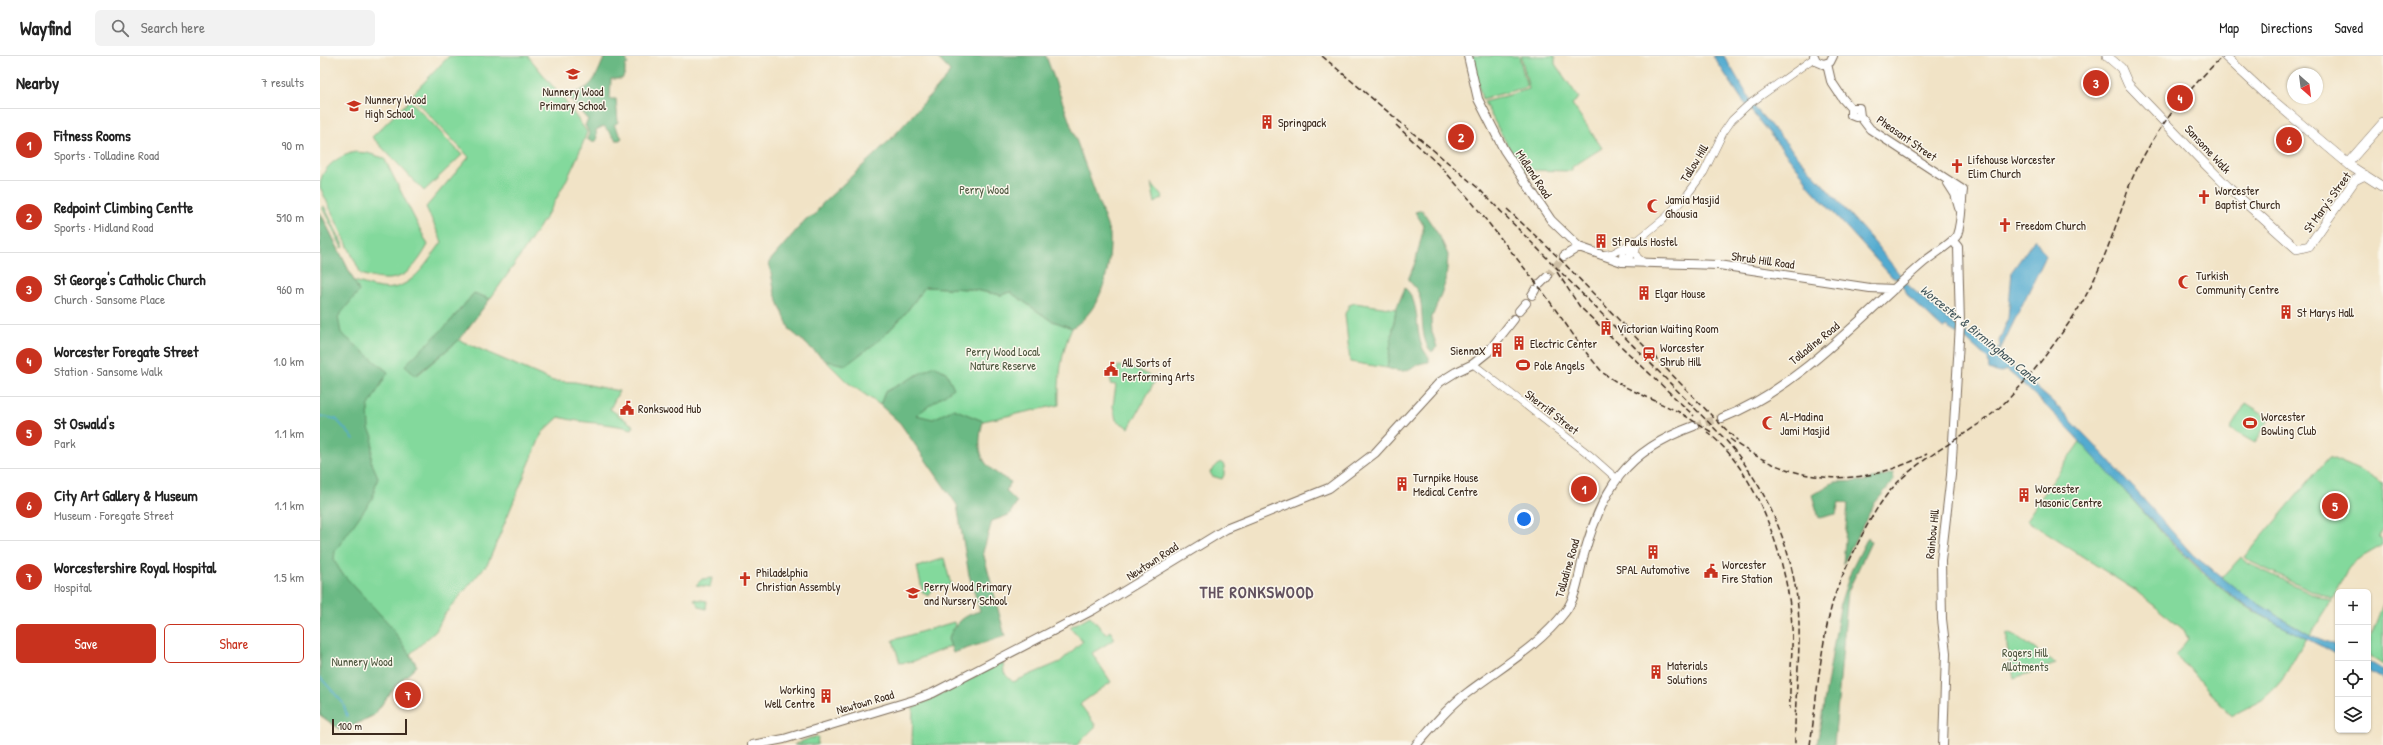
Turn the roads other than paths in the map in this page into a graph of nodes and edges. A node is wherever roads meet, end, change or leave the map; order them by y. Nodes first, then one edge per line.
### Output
1 (1468, 56) edge
2 (1833, 56) edge
3 (2107, 56) edge
4 (2225, 56) edge
5 (1814, 57) edge
6 (1827, 64) junction
7 (2383, 122) edge
8 (2348, 163) junction
9 (2365, 175) junction
10 (1945, 179) junction
11 (2383, 187) edge
12 (1960, 214) junction
13 (1655, 225) junction
14 (1640, 236) junction
15 (1953, 241) junction
16 (1627, 245) junction
17 (2310, 246) joint
18 (1579, 247) junction
19 (1598, 255) junction
20 (1564, 256) tunnel mouth
21 (1625, 262) junction
22 (1647, 264) junction
23 (1547, 277) tunnel mouth
24 (1896, 288) junction
25 (1536, 290) dead end
26 (1526, 303) dead end
27 (1520, 311) dead end
28 (1514, 318) dead end
29 (1473, 364) junction
30 (1722, 418) tunnel mouth
31 (1694, 426) tunnel mouth
32 (1617, 479) junction
33 (752, 745) edge
34 (1416, 745) edge
35 (1943, 745) edge

1 - 18 main road, Midland Road
2 - 6 main road
3 - 17 main road, Sansome Walk
4 - 8 main road
5 - 6 main road
5 - 13 street, Tallow Hill
6 - 10 main road, Pheasant Street
7 - 8 main road
8 - 9 main road
9 - 11 main road
9 - 17 main road, St Mary's Street
10 - 12 main road
10 - 12 main road, Pheasant Street
12 - 15 main road
13 - 14 street, Tallow Hill
13 - 22 street, Tallow Hill
14 - 16 street, Tallow Hill
14 - 21 street, Tallow Hill
15 - 24 main road, Tolladine Road
15 - 35 main road, Rainbow Hill
16 - 19 street, Tallow Hill
16 - 21 street
18 - 19 main road, Midland Road
18 - 20 main road
19 - 21 main road, Midland Road
21 - 22 main road, Shrub Hill Road
22 - 24 main road, Shrub Hill Road
23 - 25 main road
24 - 30 main road, Tolladine Road
26 - 27 main road
28 - 29 main road, Newtown Road
29 - 32 street, Sherriff Street
29 - 33 main road, Newtown Road
31 - 32 main road, Tolladine Road
32 - 34 main road, Tolladine Road

